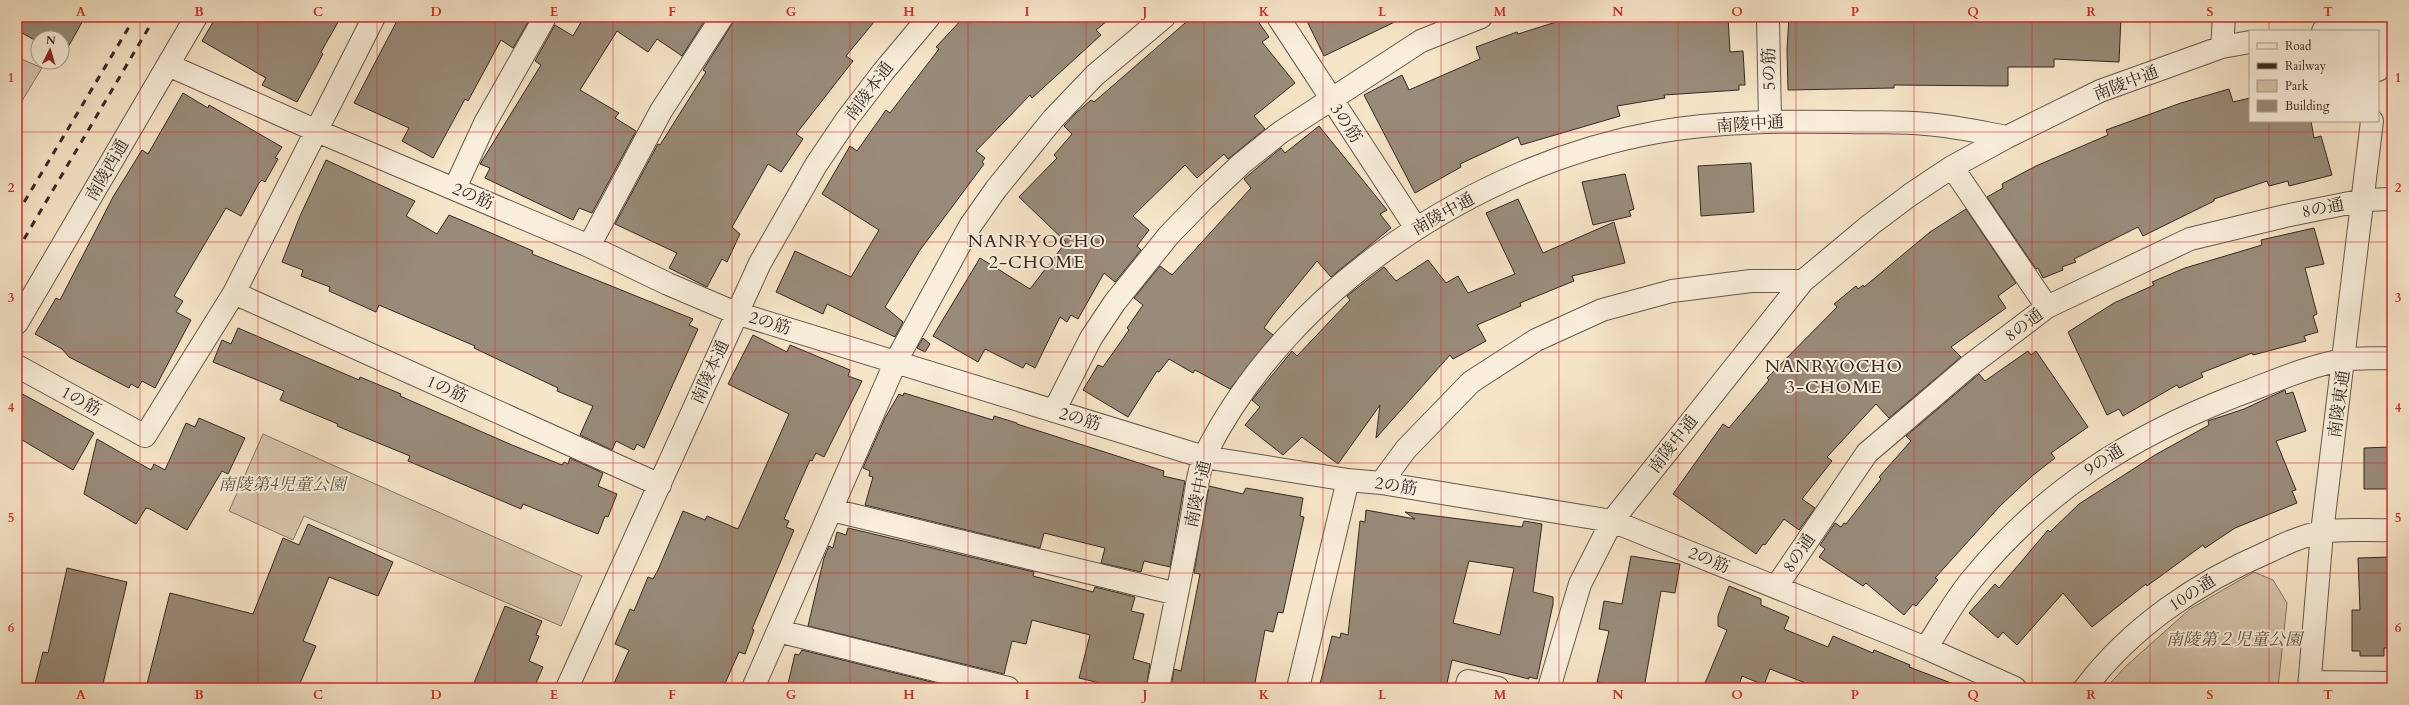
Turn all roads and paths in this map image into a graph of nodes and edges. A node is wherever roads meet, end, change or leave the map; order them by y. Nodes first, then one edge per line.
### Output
1 (196, 17) edge
2 (374, 17) edge
3 (545, 17) edge
4 (722, 17) edge
5 (929, 17) edge
6 (1164, 17) edge
7 (1278, 17) edge
8 (1481, 17) edge
9 (1768, 17) edge
10 (2224, 17) edge
11 (2386, 21) edge
12 (2329, 30) edge
13 (2249, 42) edge
14 (2222, 47) junction
15 (2379, 64) edge
16 (168, 65) junction
17 (1331, 100) junction
18 (1770, 120) junction
19 (2372, 122) edge
20 (317, 131) junction
21 (2007, 137) junction
22 (1952, 167) junction
23 (455, 188) junction
24 (2392, 199) edge
25 (2364, 200) junction
26 (1416, 228) junction
27 (589, 246) junction
28 (1803, 281) junction
29 (234, 294) junction
30 (2047, 307) junction
31 (736, 313) junction
32 (17, 323) edge
33 (2392, 358) edge
34 (2345, 360) junction
35 (896, 361) junction
36 (17, 366) edge
37 (1054, 411) junction
38 (1204, 457) junction
39 (1348, 480) junction
40 (1381, 483) junction
41 (660, 485) junction
42 (832, 510) junction
43 (1612, 521) junction
44 (2392, 530) edge
45 (2322, 532) junction
46 (1776, 587) junction
47 (1177, 594) junction
48 (778, 630) junction
49 (1926, 648) junction
50 (2392, 683) edge
51 (2309, 685) edge
52 (567, 688) edge
53 (754, 688) edge
54 (1008, 688) edge
55 (1158, 688) edge
56 (1298, 688) edge
57 (1466, 688) edge
58 (1498, 688) edge
59 (1549, 688) edge
60 (2015, 688) edge
61 (2084, 688) edge

1 - 16 street, 南陵西通
2 - 20 street
3 - 23 street
4 - 27 street
5 - 31 street, 南陵本通
6 - 35 street
7 - 17 street, 3の筋
8 - 17 street
9 - 18 street, 5の筋
10 - 14 street
11 - 12 street
11 - 15 street
13 - 14 street, 南陵中通
14 - 21 street, 南陵中通
16 - 20 street, 2の筋
16 - 32 street, 南陵西通
17 - 26 street, 3の筋
17 - 37 street
18 - 21 street, 南陵中通
18 - 26 street, 南陵中通
19 - 25 street, 南陵東通
20 - 23 street, 2の筋
20 - 29 street
21 - 22 street, 南陵中通
22 - 28 street, 南陵中通
22 - 30 street
23 - 27 street, 2の筋
24 - 25 street, 8の通
25 - 30 street, 8の通
25 - 34 street, 南陵東通
26 - 38 street, 南陵中通
27 - 31 street, 2の筋
28 - 40 street
28 - 43 street, 南陵中通
29 - 36 street, 1の筋
29 - 41 street, 1の筋
30 - 46 street, 8の通
31 - 35 street, 2の筋
31 - 41 street, 南陵本通
33 - 34 street, 9の通
34 - 45 street, 南陵東通
34 - 49 street, 9の通
35 - 37 street, 2の筋
35 - 42 street
37 - 38 street, 2の筋
38 - 39 street, 2の筋
38 - 47 street, 南陵中通
39 - 40 street, 2の筋
39 - 56 street
40 - 43 street, 2の筋
41 - 52 street, 南陵本通
42 - 47 street
42 - 48 street
43 - 46 street, 2の筋
43 - 59 street, 南陵中通
44 - 45 street, 10の通
45 - 51 street, 南陵東通
45 - 61 street, 10の通
46 - 49 street, 2の筋
47 - 55 street, 南陵中通
48 - 53 street
48 - 54 street
49 - 60 street, 2の筋
50 - 51 street
57 - 58 street

